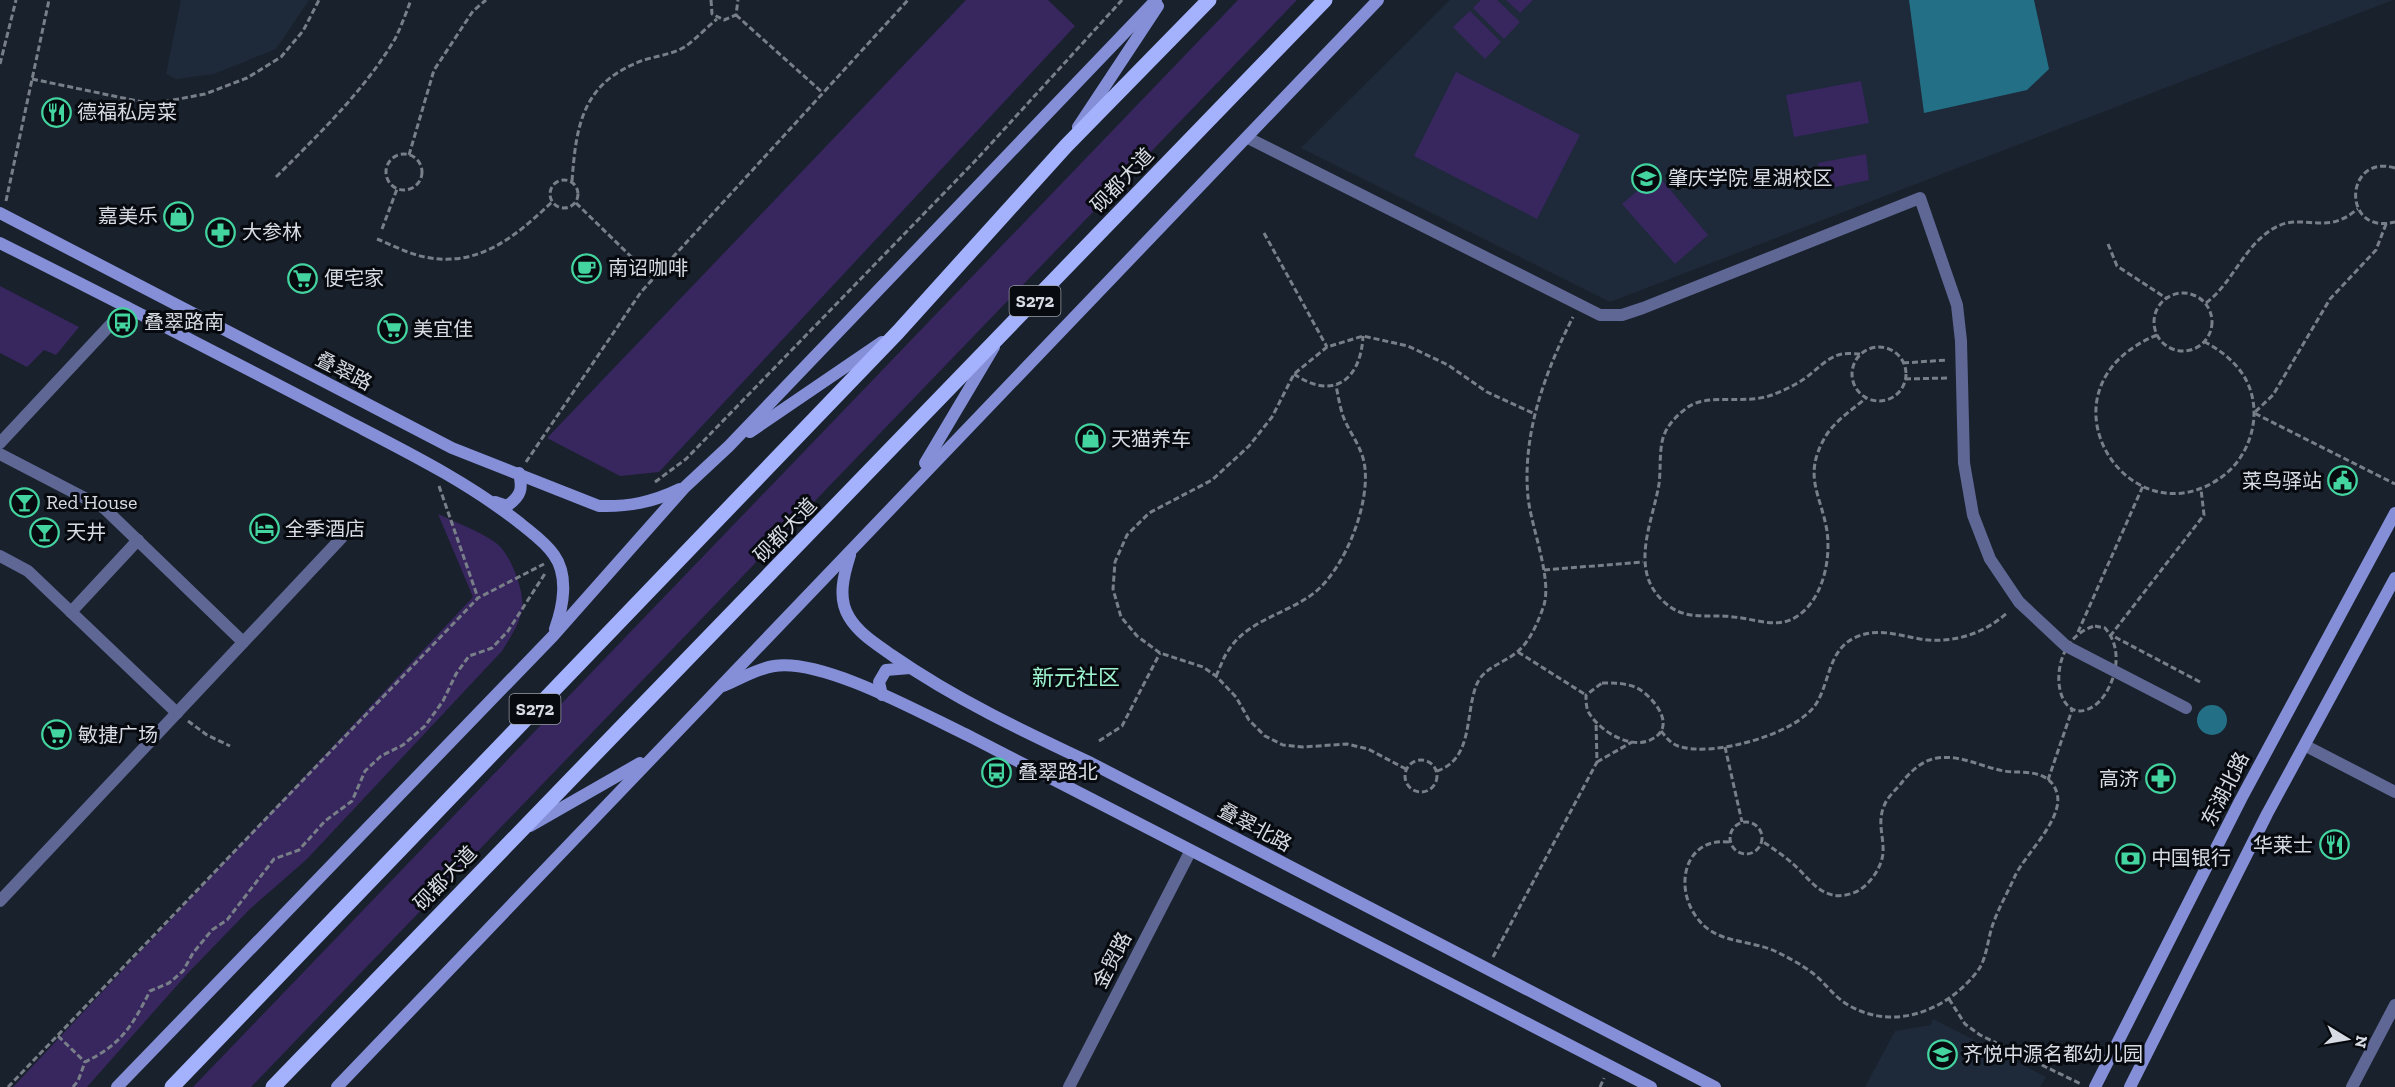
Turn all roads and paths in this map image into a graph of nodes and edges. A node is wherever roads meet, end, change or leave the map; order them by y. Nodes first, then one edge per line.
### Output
1 (16, 0) edge
2 (49, 0) edge
3 (319, 0) edge
4 (411, 0) edge
5 (486, 0) edge
6 (711, 0) edge
7 (738, 0) edge
8 (908, 0) edge
9 (1122, 0) edge
10 (1156, 0) edge
11 (1162, 0) edge
12 (1209, 0) edge
13 (1325, 0) edge
14 (1378, 0) edge
15 (736, 15) junction
16 (717, 19) junction
17 (0, 64) edge
18 (32, 79) junction
19 (823, 93) junction
20 (1248, 138) junction
21 (1066, 146) junction
22 (409, 155) junction
23 (2395, 168) edge
24 (276, 177) dead end
25 (572, 181) junction
26 (397, 188) junction
27 (552, 202) junction
28 (576, 203) junction
29 (2358, 209) junction
30 (2, 214) edge
31 (2395, 222) edge
32 (2386, 224) junction
33 (382, 230) dead end
34 (1264, 233) dead end
35 (377, 239) dead end
36 (0, 243) edge
37 (2108, 244) dead end
38 (654, 279) junction
39 (2166, 298) junction
40 (2206, 303) junction
41 (1580, 305) junction
42 (127, 307) junction
43 (898, 332) junction
44 (2157, 335) junction
45 (1001, 336) junction
46 (1364, 336) junction
47 (2205, 342) junction
48 (1327, 346) junction
49 (1860, 354) junction
50 (1961, 360) junction
51 (1904, 363) junction
52 (1294, 374) junction
53 (1962, 377) junction
54 (1905, 379) junction
55 (1336, 385) junction
56 (1866, 398) junction
57 (2254, 413) junction
58 (1535, 414) junction
59 (0, 443) edge
60 (729, 446) junction
61 (0, 454) edge
62 (431, 465) junction
63 (519, 473) junction
64 (914, 482) junction
65 (653, 483) dead end
66 (2395, 484) edge
67 (685, 486) junction
68 (2143, 486) junction
69 (2201, 489) junction
70 (491, 500) junction
71 (2395, 513) edge
72 (347, 532) dead end
73 (138, 540) junction
74 (851, 551) junction
75 (0, 556) edge
76 (556, 557) junction
77 (1644, 562) junction
78 (1544, 570) junction
79 (2395, 578) edge
80 (478, 598) junction
81 (2019, 602) junction
82 (71, 612) junction
83 (2077, 633) dead end
84 (553, 636) junction
85 (243, 642) junction
86 (1518, 652) junction
87 (1160, 653) junction
88 (910, 668) junction
89 (1216, 676) junction
90 (2200, 682) dead end
91 (717, 689) junction
92 (882, 695) junction
93 (1586, 695) junction
94 (2186, 708) dead end
95 (2072, 710) dead end
96 (177, 712) junction
97 (1596, 722) junction
98 (1661, 731) junction
99 (1099, 741) dead end
100 (1632, 742) junction
101 (230, 746) dead end
102 (2306, 746) junction
103 (1725, 747) junction
104 (654, 755) junction
105 (1597, 762) junction
106 (1406, 769) junction
107 (1437, 771) junction
108 (2048, 780) junction
109 (2395, 792) edge
110 (1742, 822) junction
111 (519, 832) junction
112 (1762, 841) junction
113 (1730, 842) junction
114 (1190, 852) junction
115 (0, 901) edge
116 (1486, 969) junction
117 (1949, 999) junction
118 (2395, 1005) edge
119 (58, 1035) junction
120 (85, 1062) junction
121 (8, 1087) edge
122 (73, 1087) edge
123 (117, 1087) edge
124 (172, 1087) edge
125 (273, 1087) edge
126 (337, 1087) edge
127 (1069, 1087) edge
128 (1651, 1087) edge
129 (1715, 1087) edge
130 (2088, 1087) edge
131 (2095, 1087) edge
132 (2130, 1087) edge
133 (2352, 1087) edge

1 - 17 path
2 - 18 path
3 - 18 path
4 - 24 path
5 - 22 path
6 - 16 path
7 - 15 path
8 - 19 path
9 - 65 path
10 - 60 main road
11 - 21 main road
12 - 21 main road, S272
13 - 45 main road, 砚都大道 / S272
14 - 20 main road
15 - 16 path
15 - 19 path
16 - 25 path
18 - 30 path
19 - 38 path
20 - 41 street
20 - 64 main road
21 - 43 main road, S272
22 - 26 path
22 - 26 path
23 - 29 path
25 - 27 path
25 - 28 path
26 - 33 path
27 - 28 path
27 - 35 path
28 - 38 path
29 - 32 path
29 - 40 path
30 - 63 main road, 叠翠路
31 - 32 path
32 - 57 path
34 - 48 path
36 - 42 main road
37 - 39 path
38 - 63 path
39 - 40 path
39 - 44 path
40 - 47 path
41 - 50 street
41 - 58 path
42 - 59 street
42 - 62 main road
43 - 60 main road
43 - 124 main road, S272
44 - 47 path
44 - 68 path
45 - 64 main road
45 - 111 main road, 砚都大道 / S272
46 - 48 path
46 - 55 path
46 - 58 path
47 - 57 path
48 - 52 path
49 - 51 path
49 - 56 path
49 - 77 path
50 - 51 path
50 - 53 street
51 - 54 path
52 - 55 path
52 - 87 path
53 - 54 path
53 - 81 street
54 - 56 path
55 - 89 path
56 - 77 path
57 - 66 path
57 - 69 path
58 - 78 path
60 - 67 main road
61 - 73 street
62 - 70 main road
62 - 80 path
63 - 67 main road, 叠翠路
63 - 70 main road
64 - 74 main road
67 - 84 main road
68 - 69 path
68 - 83 path
69 - 90 path
70 - 76 main road
71 - 131 main road, 东湖北路
72 - 85 street
73 - 82 street
73 - 85 street
74 - 88 main road, 叠翠北路
74 - 91 main road
75 - 82 street
76 - 80 path
76 - 84 main road
76 - 120 path
77 - 78 path
78 - 86 path
79 - 102 main road
80 - 119 path
81 - 94 street
81 - 103 path
82 - 96 street
84 - 123 main road
85 - 96 street
86 - 93 path
86 - 107 path
87 - 89 path
87 - 99 path
88 - 92 main road
88 - 116 main road, 叠翠北路
89 - 106 path
91 - 92 main road
91 - 104 main road
92 - 114 main road
93 - 97 path
93 - 98 path
95 - 108 path
96 - 101 path
96 - 115 street
97 - 100 path
97 - 105 path
98 - 100 path
98 - 103 path
100 - 105 path
102 - 109 street
102 - 132 main road
103 - 110 path
104 - 111 main road
104 - 126 main road
105 - 116 path
106 - 107 path
106 - 107 path
108 - 112 path
108 - 117 path
110 - 112 path
110 - 113 path
111 - 125 main road, 砚都大道 / S272
112 - 113 path
113 - 117 path
114 - 127 street, 金贸路
114 - 128 main road
116 - 129 main road, 叠翠北路
117 - 130 path
118 - 133 street
119 - 120 path
119 - 121 path
120 - 122 path

